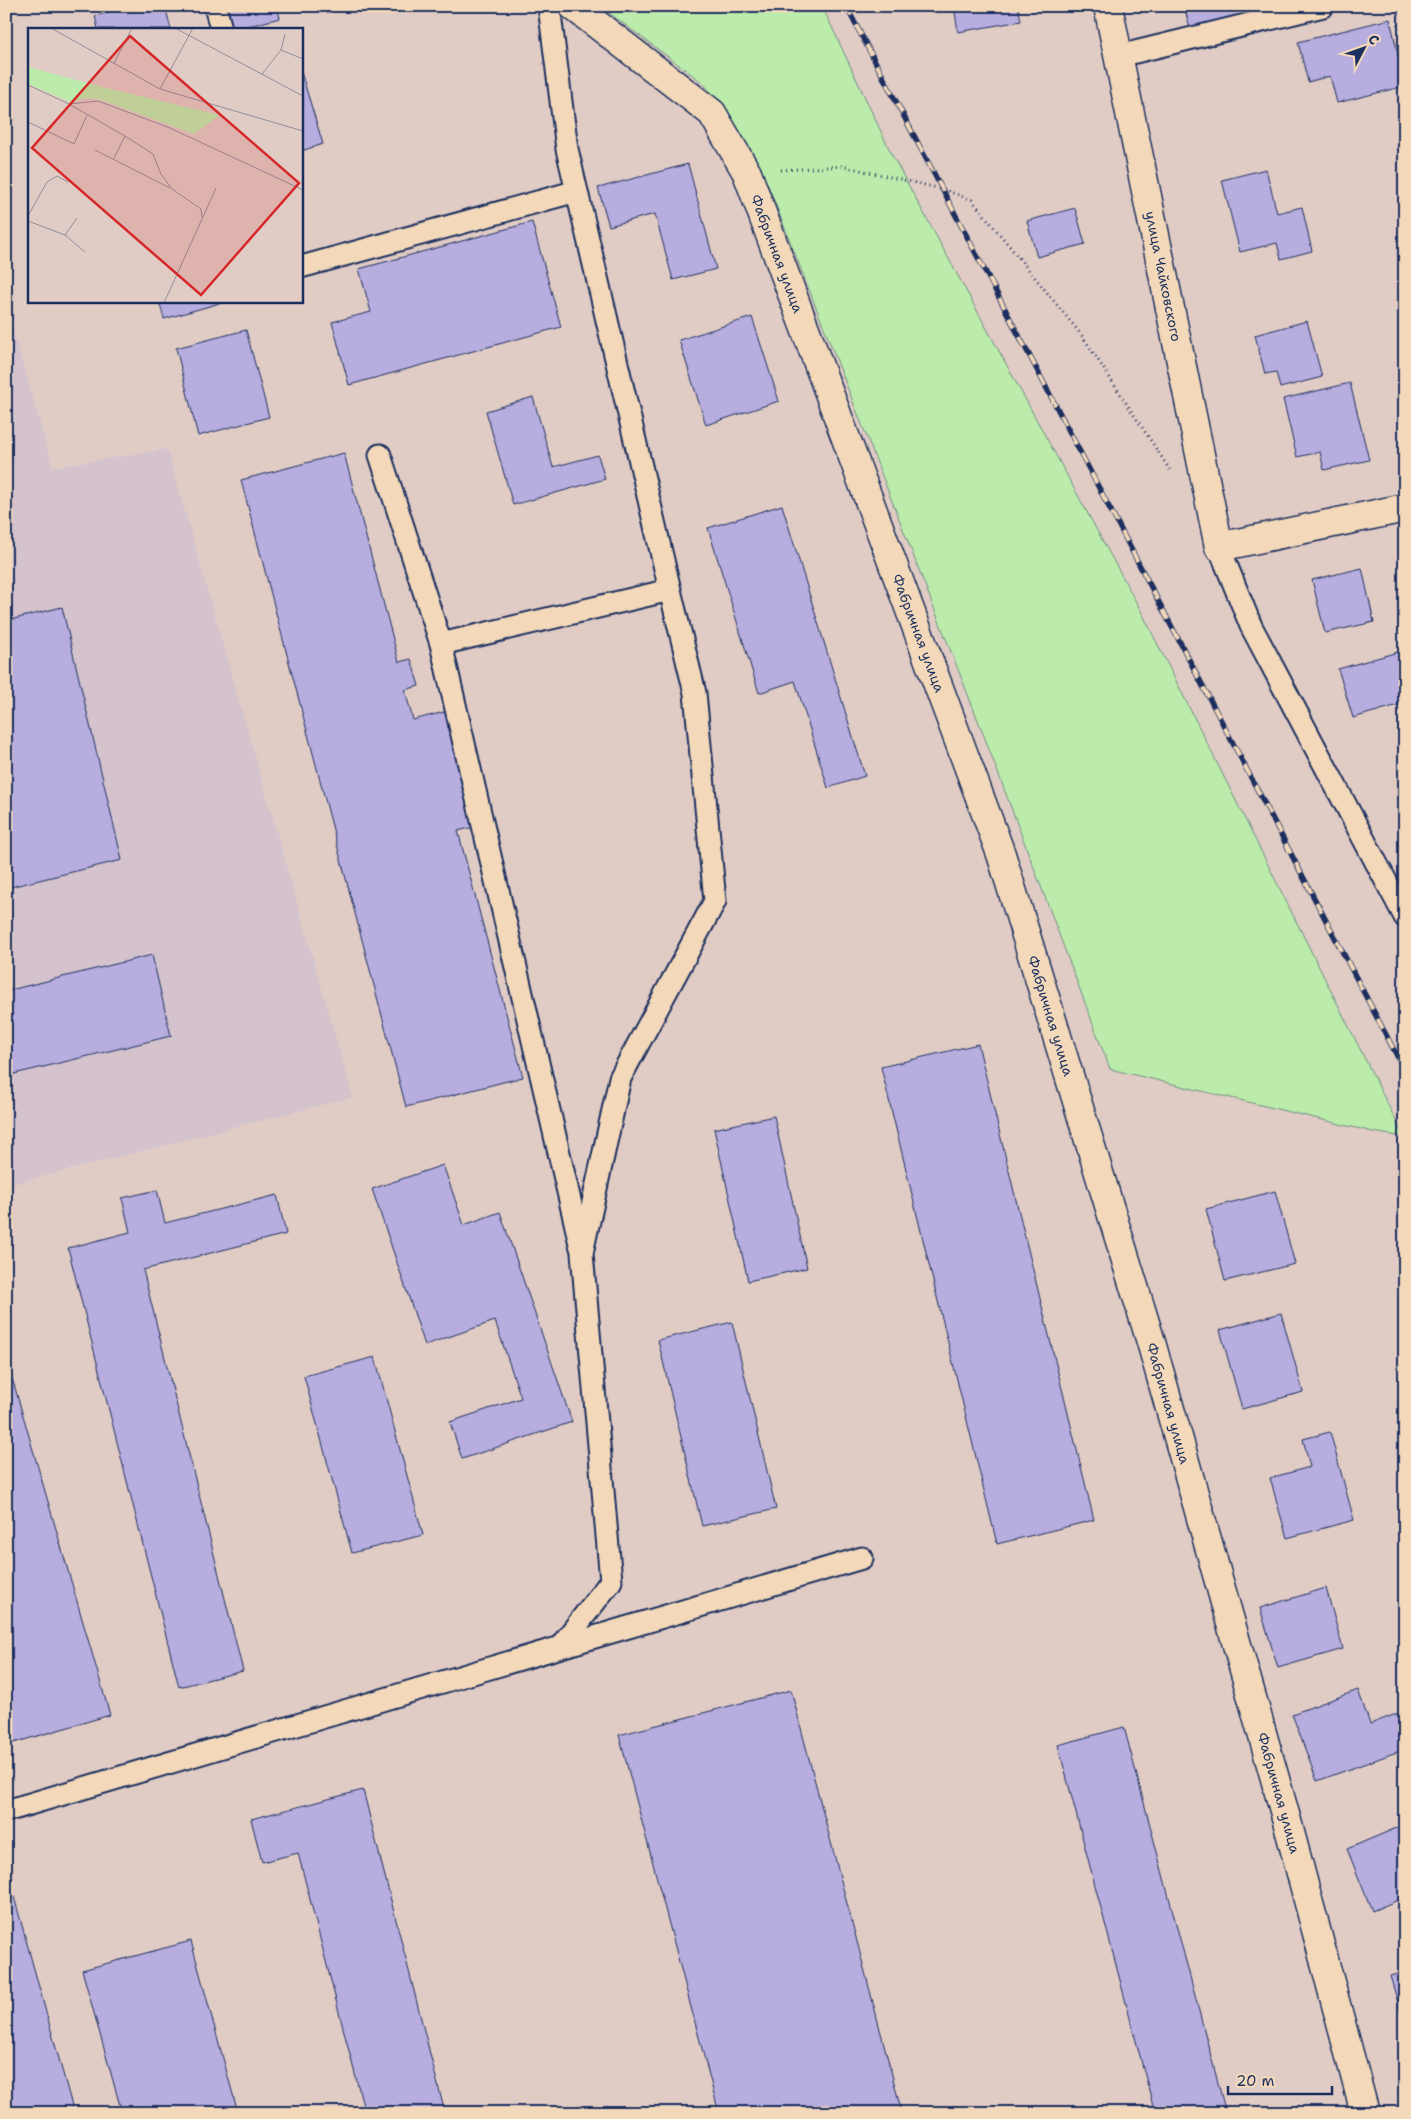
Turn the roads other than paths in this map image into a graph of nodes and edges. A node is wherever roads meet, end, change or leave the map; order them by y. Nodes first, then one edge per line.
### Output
1 (215, 6) edge
2 (549, 6) edge
3 (573, 6) edge
4 (1108, 6) edge
5 (1323, 6) edge
6 (222, 28) edge
7 (1119, 56) junction
8 (577, 192) junction
9 (302, 267) edge
10 (380, 455) dead end
11 (1405, 508) edge
12 (1219, 547) junction
13 (670, 590) junction
14 (441, 644) junction
15 (1405, 917) edge
16 (582, 1253) junction
17 (862, 1558) dead end
18 (560, 1647) junction
19 (6, 1811) edge
20 (1365, 2113) edge

1 - 6 lane
2 - 8 lane
3 - 20 street, Фабричная улица
4 - 7 street, улица Чайковского
5 - 7 lane
7 - 12 street, улица Чайковского
8 - 9 lane
8 - 13 lane
10 - 14 lane
11 - 12 street
12 - 15 lane
13 - 14 lane
13 - 16 lane
14 - 16 lane
16 - 18 lane
17 - 18 lane
18 - 19 lane

